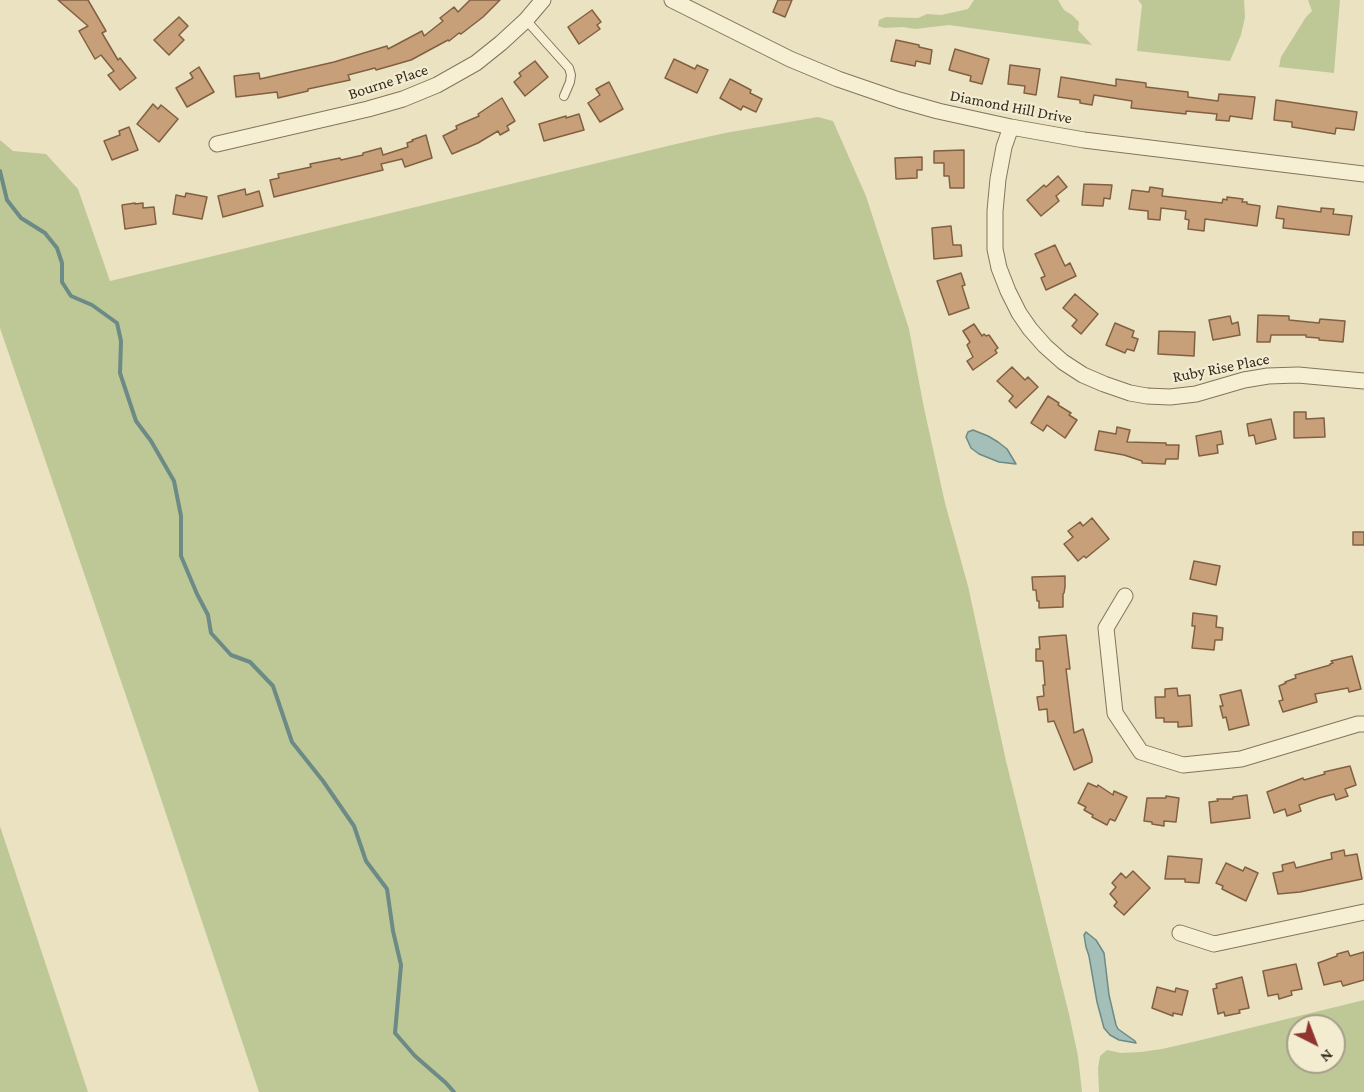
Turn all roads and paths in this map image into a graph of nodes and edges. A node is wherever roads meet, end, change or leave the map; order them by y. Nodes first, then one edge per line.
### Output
1 (543, 0) edge
2 (672, 0) edge
3 (526, 20) junction
4 (564, 96) dead end
5 (1011, 127) junction
6 (216, 144) dead end
7 (1364, 174) edge
8 (1364, 381) edge
9 (1125, 596) dead end
10 (1364, 724) edge
11 (1364, 912) edge
12 (1180, 933) dead end

1 - 3 street, Bourne Place
2 - 5 street, Diamond Hill Drive
3 - 4 lane
3 - 6 street, Bourne Place
5 - 7 street, Diamond Hill Drive
5 - 8 street, Ruby Rise Place
9 - 10 street
11 - 12 street

